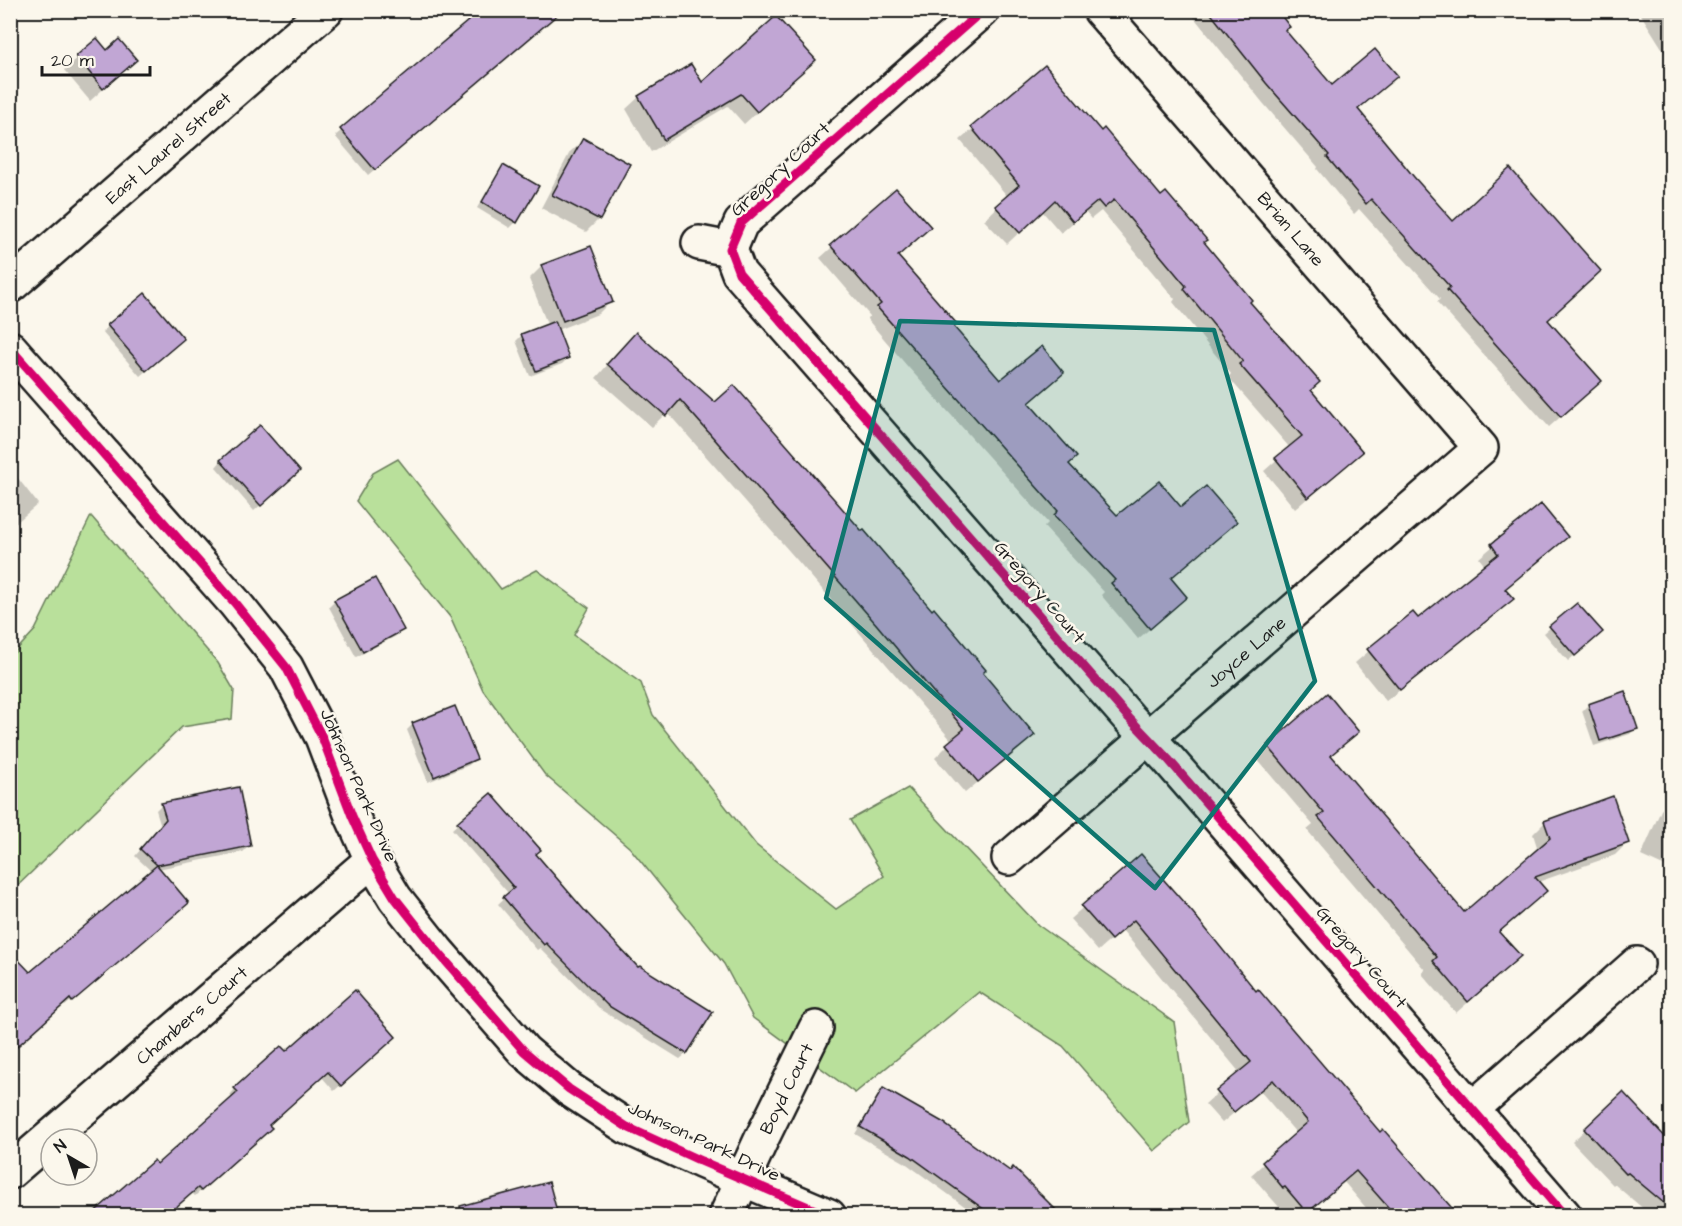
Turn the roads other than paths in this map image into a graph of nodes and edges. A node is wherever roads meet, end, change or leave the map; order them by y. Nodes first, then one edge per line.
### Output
1 (326, 10) edge
2 (983, 10) edge
3 (1100, 10) edge
4 (10, 286) edge
5 (10, 348) edge
6 (1481, 448) joint
7 (1148, 737) junction
8 (1009, 858) dead end
9 (372, 860) junction
10 (1637, 964) dead end
11 (816, 1028) dead end
12 (1472, 1109) junction
13 (10, 1172) edge
14 (744, 1180) junction
15 (726, 1215) edge
16 (829, 1215) edge
17 (1565, 1215) edge

1 - 4 street, East Laurel Street
2 - 7 street, Gregory Court
3 - 6 street, Brian Lane
5 - 9 street, Johnson Park Drive
6 - 7 street, Joyce Lane
7 - 8 street, Joyce Lane
7 - 12 street, Gregory Court
9 - 13 street, Chambers Court
9 - 14 street, Johnson Park Drive
10 - 12 street
11 - 14 street, Boyd Court
12 - 17 street, Gregory Court
14 - 15 street, Boyd Court
14 - 16 street, Johnson Park Drive

